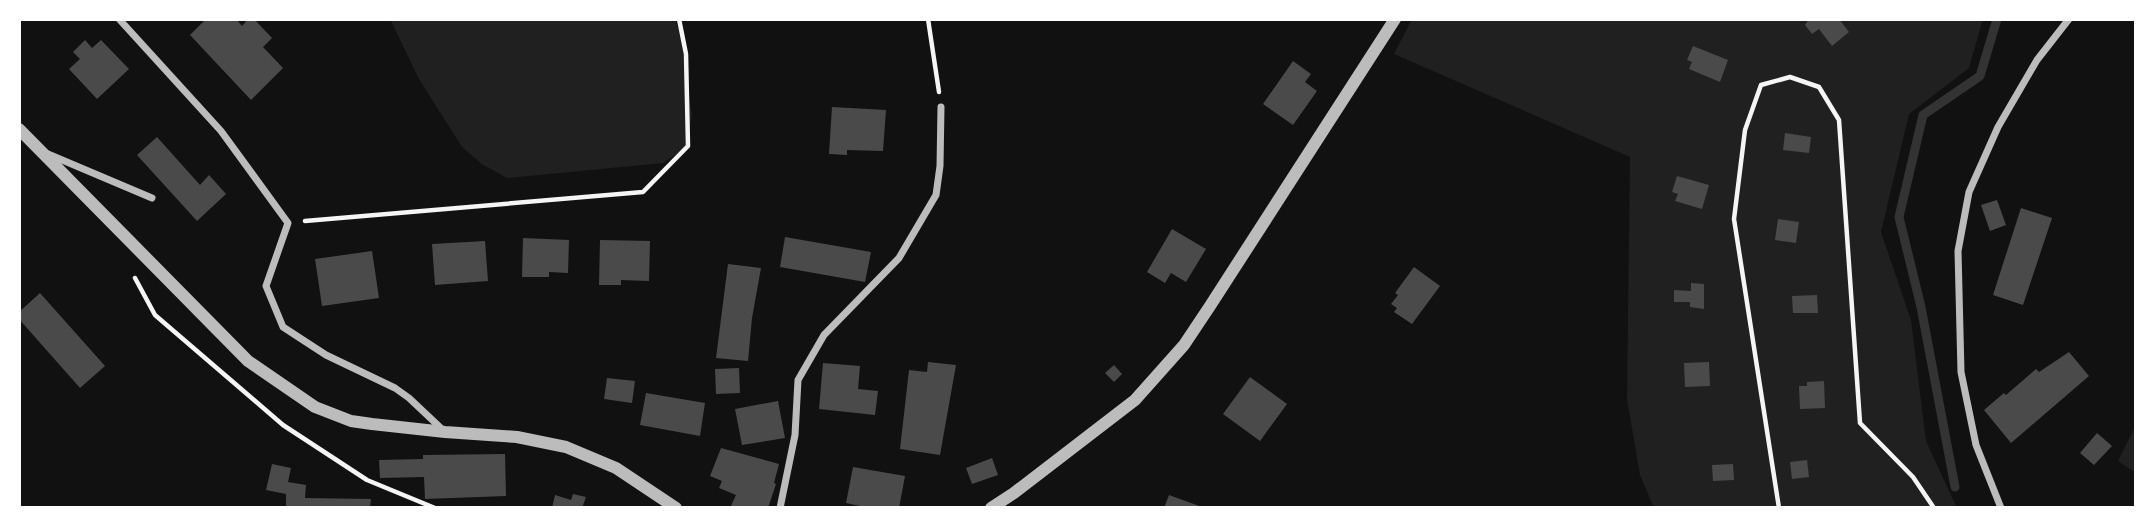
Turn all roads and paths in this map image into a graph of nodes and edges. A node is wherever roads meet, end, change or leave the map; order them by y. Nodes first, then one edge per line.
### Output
1 (119, 19) edge
2 (679, 19) edge
3 (928, 19) edge
4 (1395, 19) edge
5 (2069, 19) edge
6 (941, 107) joint
7 (19, 129) edge
8 (41, 151) junction
9 (152, 198) dead end
10 (288, 223) junction
11 (446, 432) junction
12 (676, 508) edge
13 (780, 508) edge
14 (990, 508) edge
15 (1779, 508) edge
16 (1934, 508) edge
17 (2001, 508) edge

1 - 10 street
2 - 10 path
3 - 6 path
4 - 14 street
5 - 17 street
6 - 13 street
7 - 8 street
8 - 9 street
8 - 11 street
10 - 11 street
11 - 12 street
15 - 16 path

